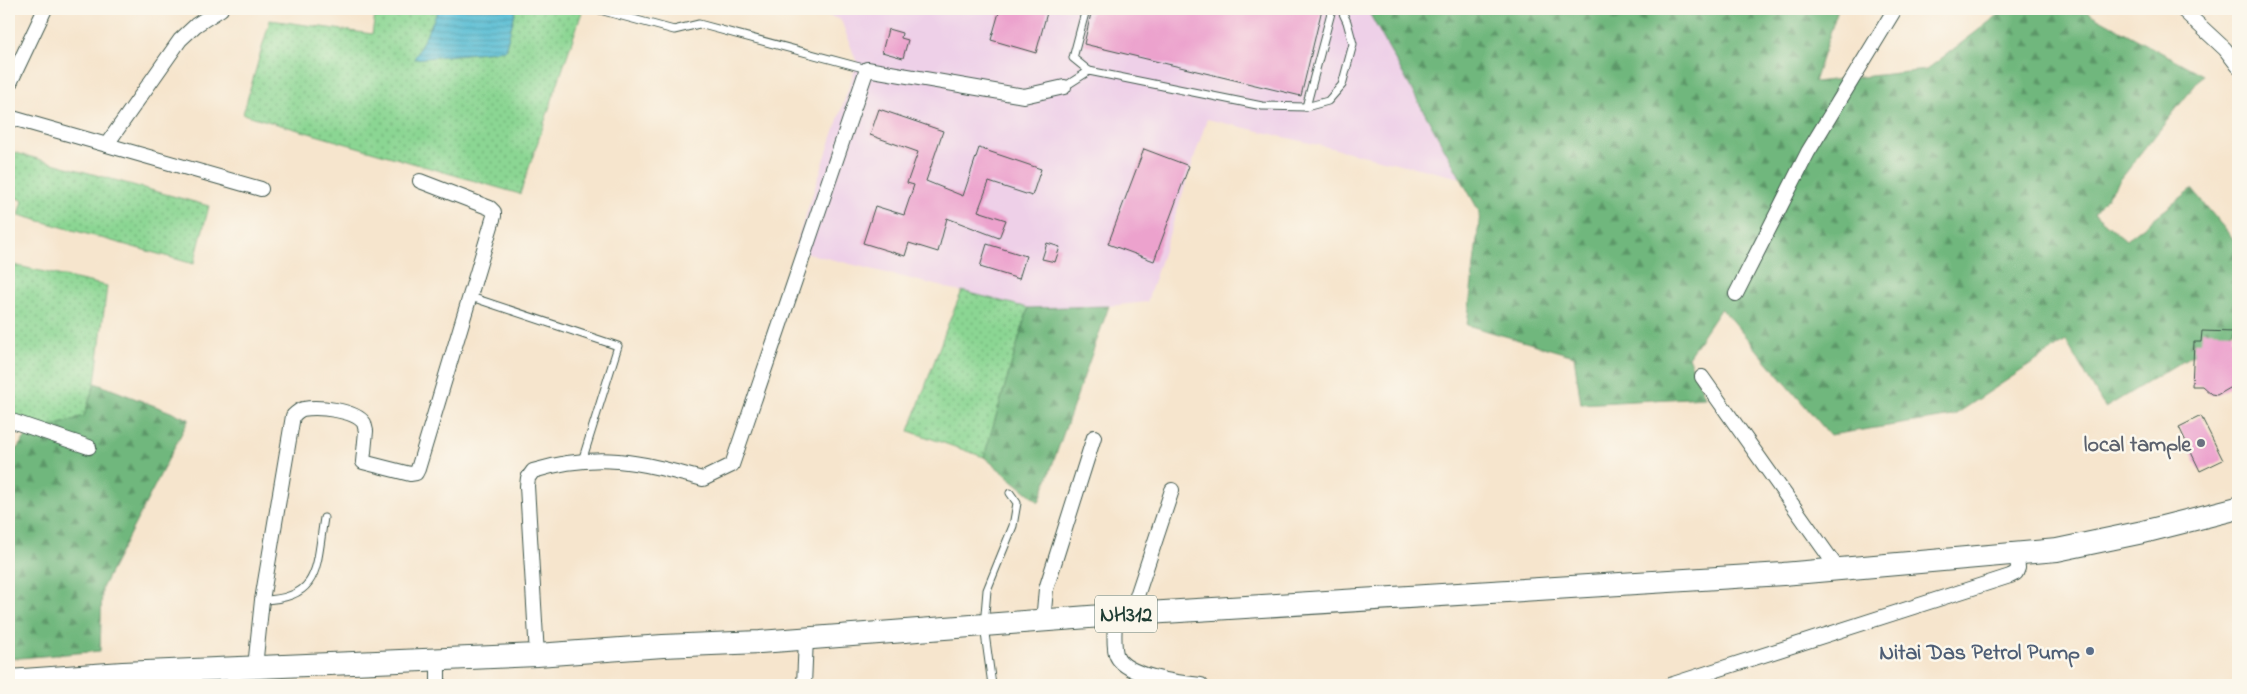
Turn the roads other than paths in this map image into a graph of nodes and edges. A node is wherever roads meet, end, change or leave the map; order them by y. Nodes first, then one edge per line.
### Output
1 (45, 9) edge
2 (221, 9) edge
3 (596, 9) edge
4 (1086, 9) edge
5 (1332, 9) edge
6 (1341, 9) edge
7 (1895, 9) edge
8 (2182, 9) edge
9 (2238, 66) edge
10 (867, 69) junction
11 (1090, 71) junction
12 (9, 85) edge
13 (1064, 87) joint
14 (1306, 107) junction
15 (9, 117) edge
16 (107, 144) junction
17 (420, 181) dead end
18 (261, 189) dead end
19 (1736, 294) dead end
20 (471, 296) junction
21 (1702, 377) dead end
22 (9, 420) edge
23 (1094, 437) dead end
24 (89, 447) dead end
25 (582, 461) junction
26 (1172, 490) dead end
27 (1010, 493) dead end
28 (2238, 508) edge
29 (324, 518) dead end
30 (2017, 554) junction
31 (1838, 570) junction
32 (262, 600) junction
33 (1123, 614) junction
34 (1043, 622) junction
35 (984, 626) junction
36 (806, 638) junction
37 (537, 656) junction
38 (438, 661) junction
39 (255, 667) junction
40 (123, 679) edge
41 (9, 682) edge
42 (438, 685) edge
43 (804, 685) edge
44 (992, 685) edge
45 (1201, 685) edge
46 (1670, 685) edge

1 - 12 street
2 - 16 street
3 - 10 lane
4 - 11 lane
5 - 14 lane
6 - 14 lane
7 - 19 street
8 - 9 street
10 - 13 street
10 - 25 street
11 - 13 lane
11 - 14 lane
15 - 16 street
16 - 18 street
17 - 20 street
20 - 25 lane
20 - 32 street
21 - 31 street
22 - 24 street
23 - 34 street
25 - 37 street
26 - 33 street
27 - 35 lane
28 - 30 highway, NH312
29 - 32 lane
30 - 31 highway, NH312
30 - 46 street
31 - 33 highway, NH312
32 - 39 street
33 - 34 highway, NH312
33 - 45 street
34 - 35 highway, NH312
35 - 36 highway, NH312
35 - 44 lane
36 - 37 highway, NH312
36 - 43 street
37 - 38 highway, NH312
38 - 39 highway, NH312
38 - 42 street
39 - 40 highway, NH312
40 - 41 highway, NH312

